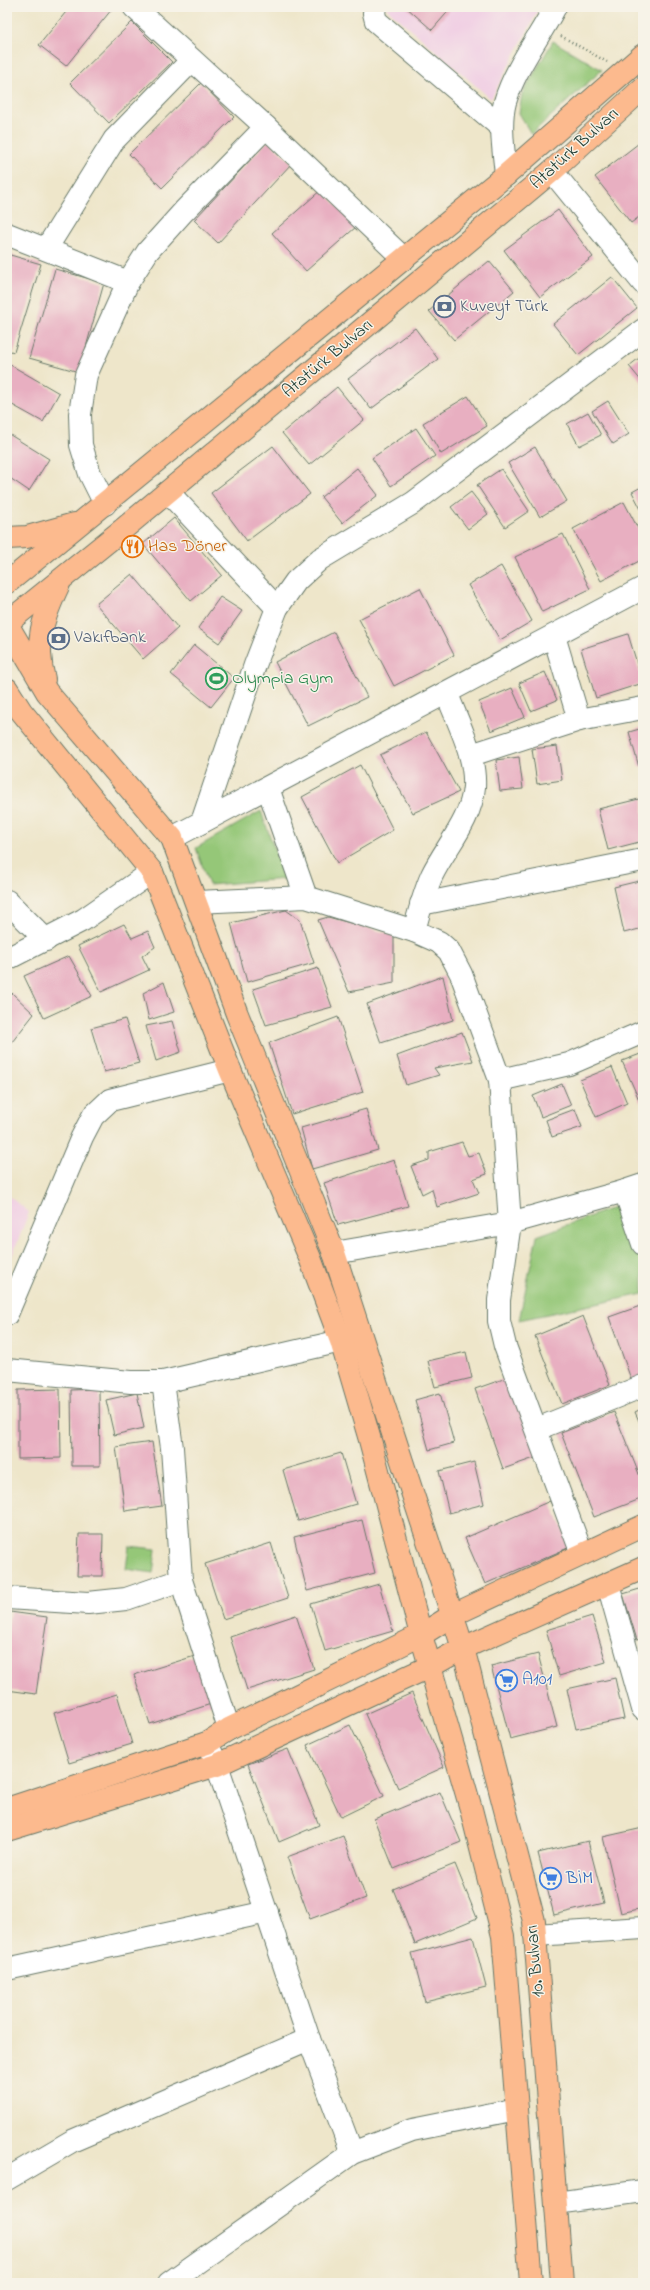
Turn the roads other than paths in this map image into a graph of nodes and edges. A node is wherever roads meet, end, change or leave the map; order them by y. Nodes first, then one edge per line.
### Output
1 (134, 7) edge
2 (375, 7) edge
3 (555, 7) edge
4 (643, 55) edge
5 (192, 60) junction
6 (643, 88) edge
7 (266, 127) junction
8 (502, 128) junction
9 (552, 171) junction
10 (506, 175) junction
11 (7, 234) edge
12 (46, 249) junction
13 (404, 259) junction
14 (128, 282) junction
15 (643, 283) edge
16 (643, 330) edge
17 (168, 492) junction
18 (105, 504) junction
19 (81, 522) junction
20 (7, 538) edge
21 (62, 578) junction
22 (7, 583) edge
23 (643, 588) edge
24 (277, 608) junction
25 (7, 623) edge
26 (554, 636) junction
27 (7, 689) edge
28 (47, 692) junction
29 (447, 694) junction
30 (14, 706) edge
31 (643, 708) edge
32 (579, 720) junction
33 (471, 755) junction
34 (268, 788) junction
35 (202, 822) junction
36 (172, 838) junction
37 (643, 860) edge
38 (152, 872) junction
39 (306, 897) junction
40 (7, 901) edge
41 (197, 902) junction
42 (421, 904) junction
43 (414, 931) junction
44 (46, 940) junction
45 (7, 959) edge
46 (643, 1032) edge
47 (230, 1070) junction
48 (500, 1080) junction
49 (634, 1188) edge
50 (510, 1223) junction
51 (643, 1244) edge
52 (334, 1253) junction
53 (7, 1314) edge
54 (341, 1342) junction
55 (7, 1370) edge
56 (163, 1382) junction
57 (643, 1386) edge
58 (537, 1429) junction
59 (643, 1526) edge
60 (582, 1554) junction
61 (643, 1568) edge
62 (180, 1580) junction
63 (608, 1584) junction
64 (7, 1598) edge
65 (453, 1615) junction
66 (421, 1635) junction
67 (463, 1648) junction
68 (431, 1666) junction
69 (643, 1709) edge
70 (229, 1729) junction
71 (207, 1743) junction
72 (217, 1765) junction
73 (7, 1809) edge
74 (7, 1830) edge
75 (267, 1912) junction
76 (643, 1928) edge
77 (535, 1935) junction
78 (7, 1969) edge
79 (309, 2039) junction
80 (517, 2109) junction
81 (352, 2153) junction
82 (7, 2179) edge
83 (643, 2192) edge
84 (556, 2203) junction
85 (530, 2282) edge
86 (169, 2283) edge
87 (562, 2283) edge

1 - 5 street
2 - 8 street
3 - 8 street
4 - 10 main road, Atatürk Bulvarı
5 - 7 street
5 - 12 street
6 - 9 main road, Atatürk Bulvarı
7 - 13 street
7 - 14 street
8 - 10 street
9 - 15 street
9 - 17 main road, Atatürk Bulvarı
10 - 13 main road, Atatürk Bulvarı
11 - 12 street
12 - 14 street
13 - 18 main road, Atatürk Bulvarı
14 - 18 street
16 - 24 street
17 - 21 main road, Atatürk Bulvarı
17 - 24 street
18 - 19 main road, Atatürk Bulvarı
19 - 20 main road
19 - 22 main road, Atatürk Bulvarı
21 - 25 main road, Atatürk Bulvarı
21 - 28 main road
23 - 26 street
24 - 35 street
25 - 28 main road, 10. Bulvarı
26 - 29 street
26 - 32 street
27 - 30 main road, 10. Bulvarı
28 - 36 main road, 10. Bulvarı
29 - 33 street
29 - 34 street
30 - 38 main road, 10. Bulvarı
31 - 32 street
32 - 33 street
33 - 42 street
34 - 35 street
34 - 39 street
35 - 36 street
36 - 41 main road, 10. Bulvarı
37 - 42 street
38 - 44 street
38 - 47 main road, 10. Bulvarı
39 - 41 street
39 - 43 street
40 - 44 street
41 - 52 main road, 10. Bulvarı
42 - 43 street
43 - 48 street
44 - 45 street
46 - 48 street
47 - 53 street
47 - 54 main road, 10. Bulvarı
48 - 50 street
49 - 50 street
49 - 51 street
50 - 52 street
50 - 58 street
52 - 65 main road, 10. Bulvarı
54 - 56 street
54 - 66 main road, 10. Bulvarı
55 - 56 street
56 - 62 street
57 - 58 street
58 - 60 street
59 - 60 main road
60 - 65 main road
61 - 63 main road
62 - 64 street
62 - 70 street
63 - 67 main road
63 - 69 street
65 - 66 main road
65 - 67 main road, 10. Bulvarı
66 - 68 main road, 10. Bulvarı
66 - 70 main road
67 - 68 main road
67 - 77 main road, 10. Bulvarı
68 - 72 main road
68 - 80 main road, 10. Bulvarı
70 - 71 main road
71 - 72 street
71 - 73 main road
72 - 74 main road
72 - 75 street
75 - 78 street
75 - 79 street
76 - 77 street
77 - 84 main road, 10. Bulvarı
79 - 81 street
79 - 82 street
80 - 81 street
80 - 85 main road, 10. Bulvarı
81 - 86 street
83 - 84 street
84 - 87 main road, 10. Bulvarı

